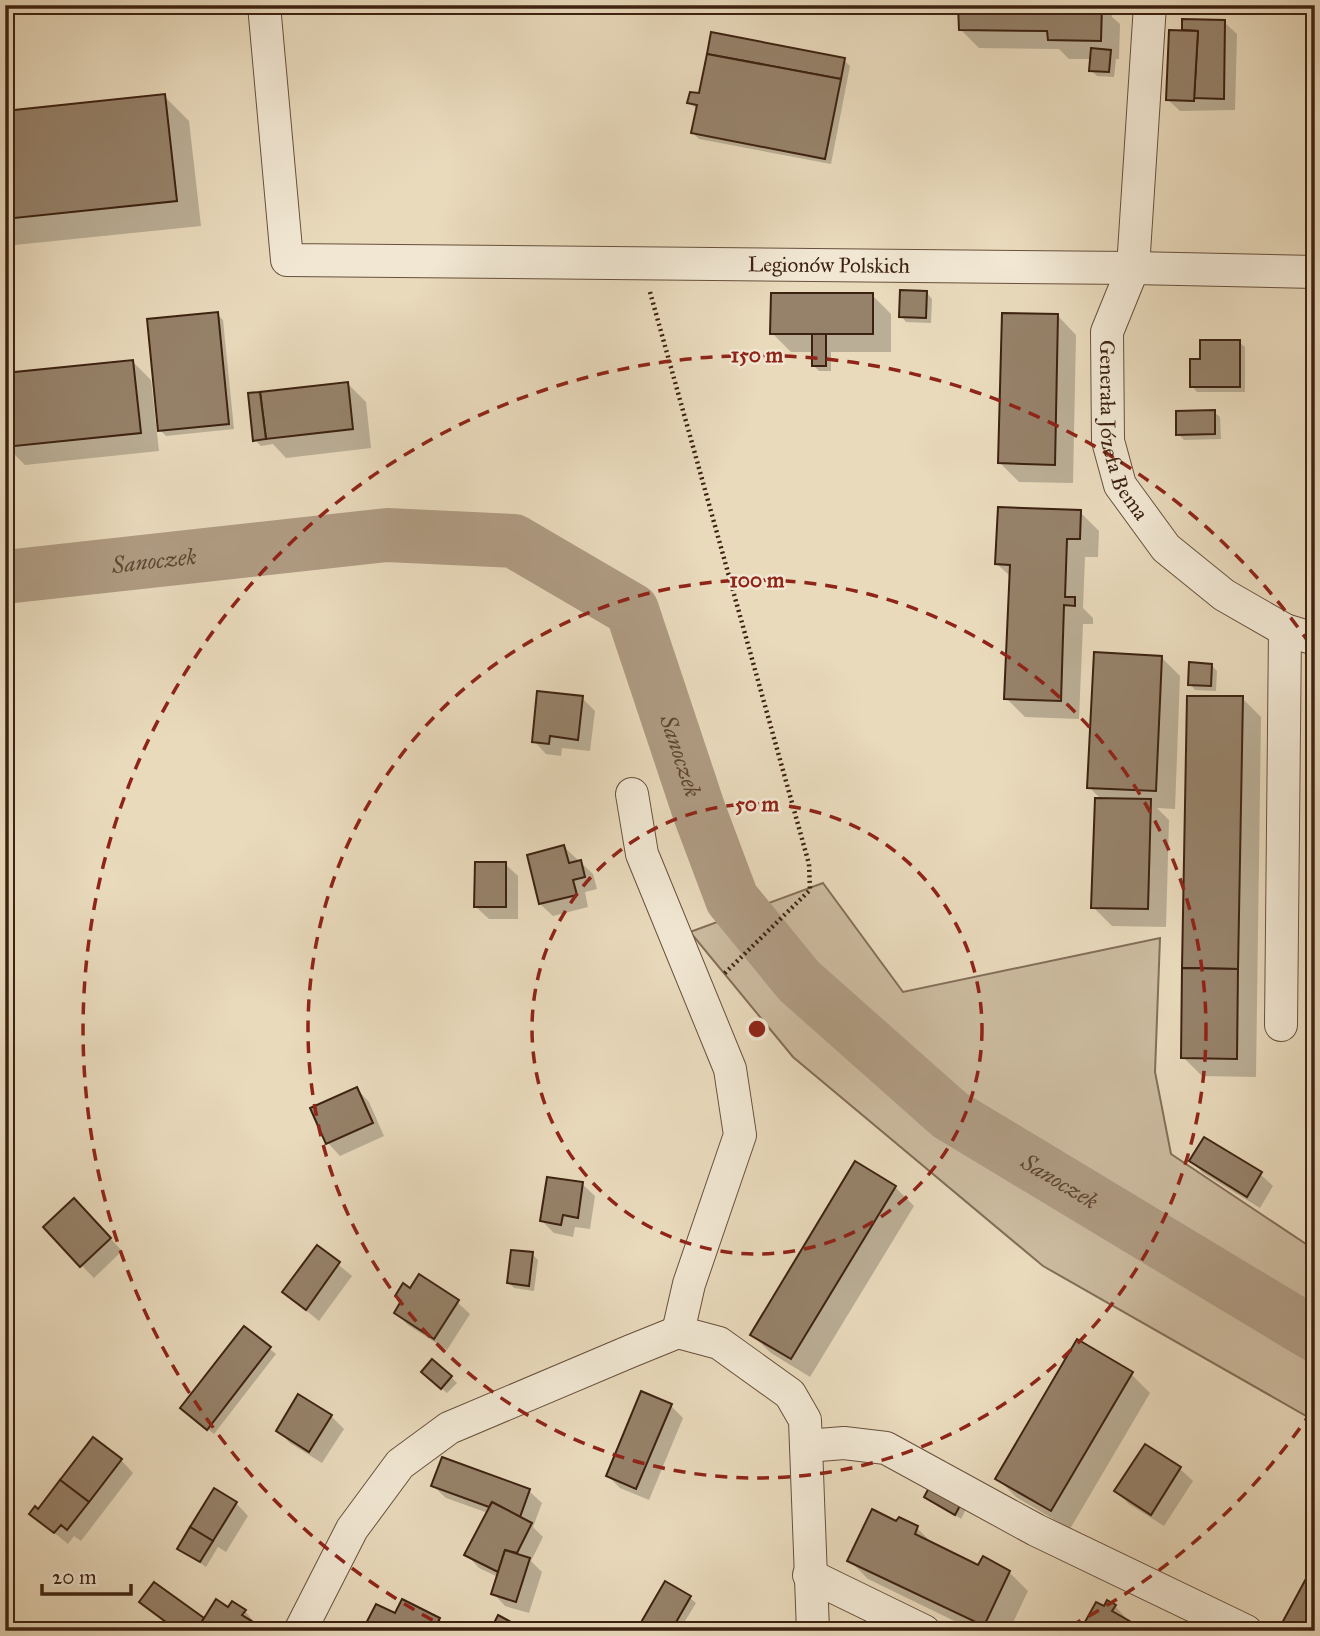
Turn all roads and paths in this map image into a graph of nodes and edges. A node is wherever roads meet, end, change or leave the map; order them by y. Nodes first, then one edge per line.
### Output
1 (264, 5) edge
2 (1150, 5) edge
3 (642, 263) junction
4 (1133, 268) junction
5 (1315, 272) edge
6 (1285, 630) junction
7 (1315, 639) edge
8 (632, 794) dead end
9 (743, 953) dead end
10 (1281, 1025) dead end
11 (678, 1332) junction
12 (806, 1446) junction
13 (809, 1575) junction
14 (300, 1631) edge
15 (813, 1631) edge
16 (924, 1631) edge
17 (1247, 1631) edge

1 - 3 street, Legionów Polskich
2 - 4 street, Generała Józefa Bema
3 - 4 street, Legionów Polskich
3 - 9 path
4 - 5 street, Legionów Polskich
4 - 6 street, Generała Józefa Bema
6 - 7 street, Generała Józefa Bema
6 - 10 street
8 - 11 street
11 - 12 street
11 - 14 street
12 - 13 street
12 - 17 street
13 - 15 street
13 - 16 street

